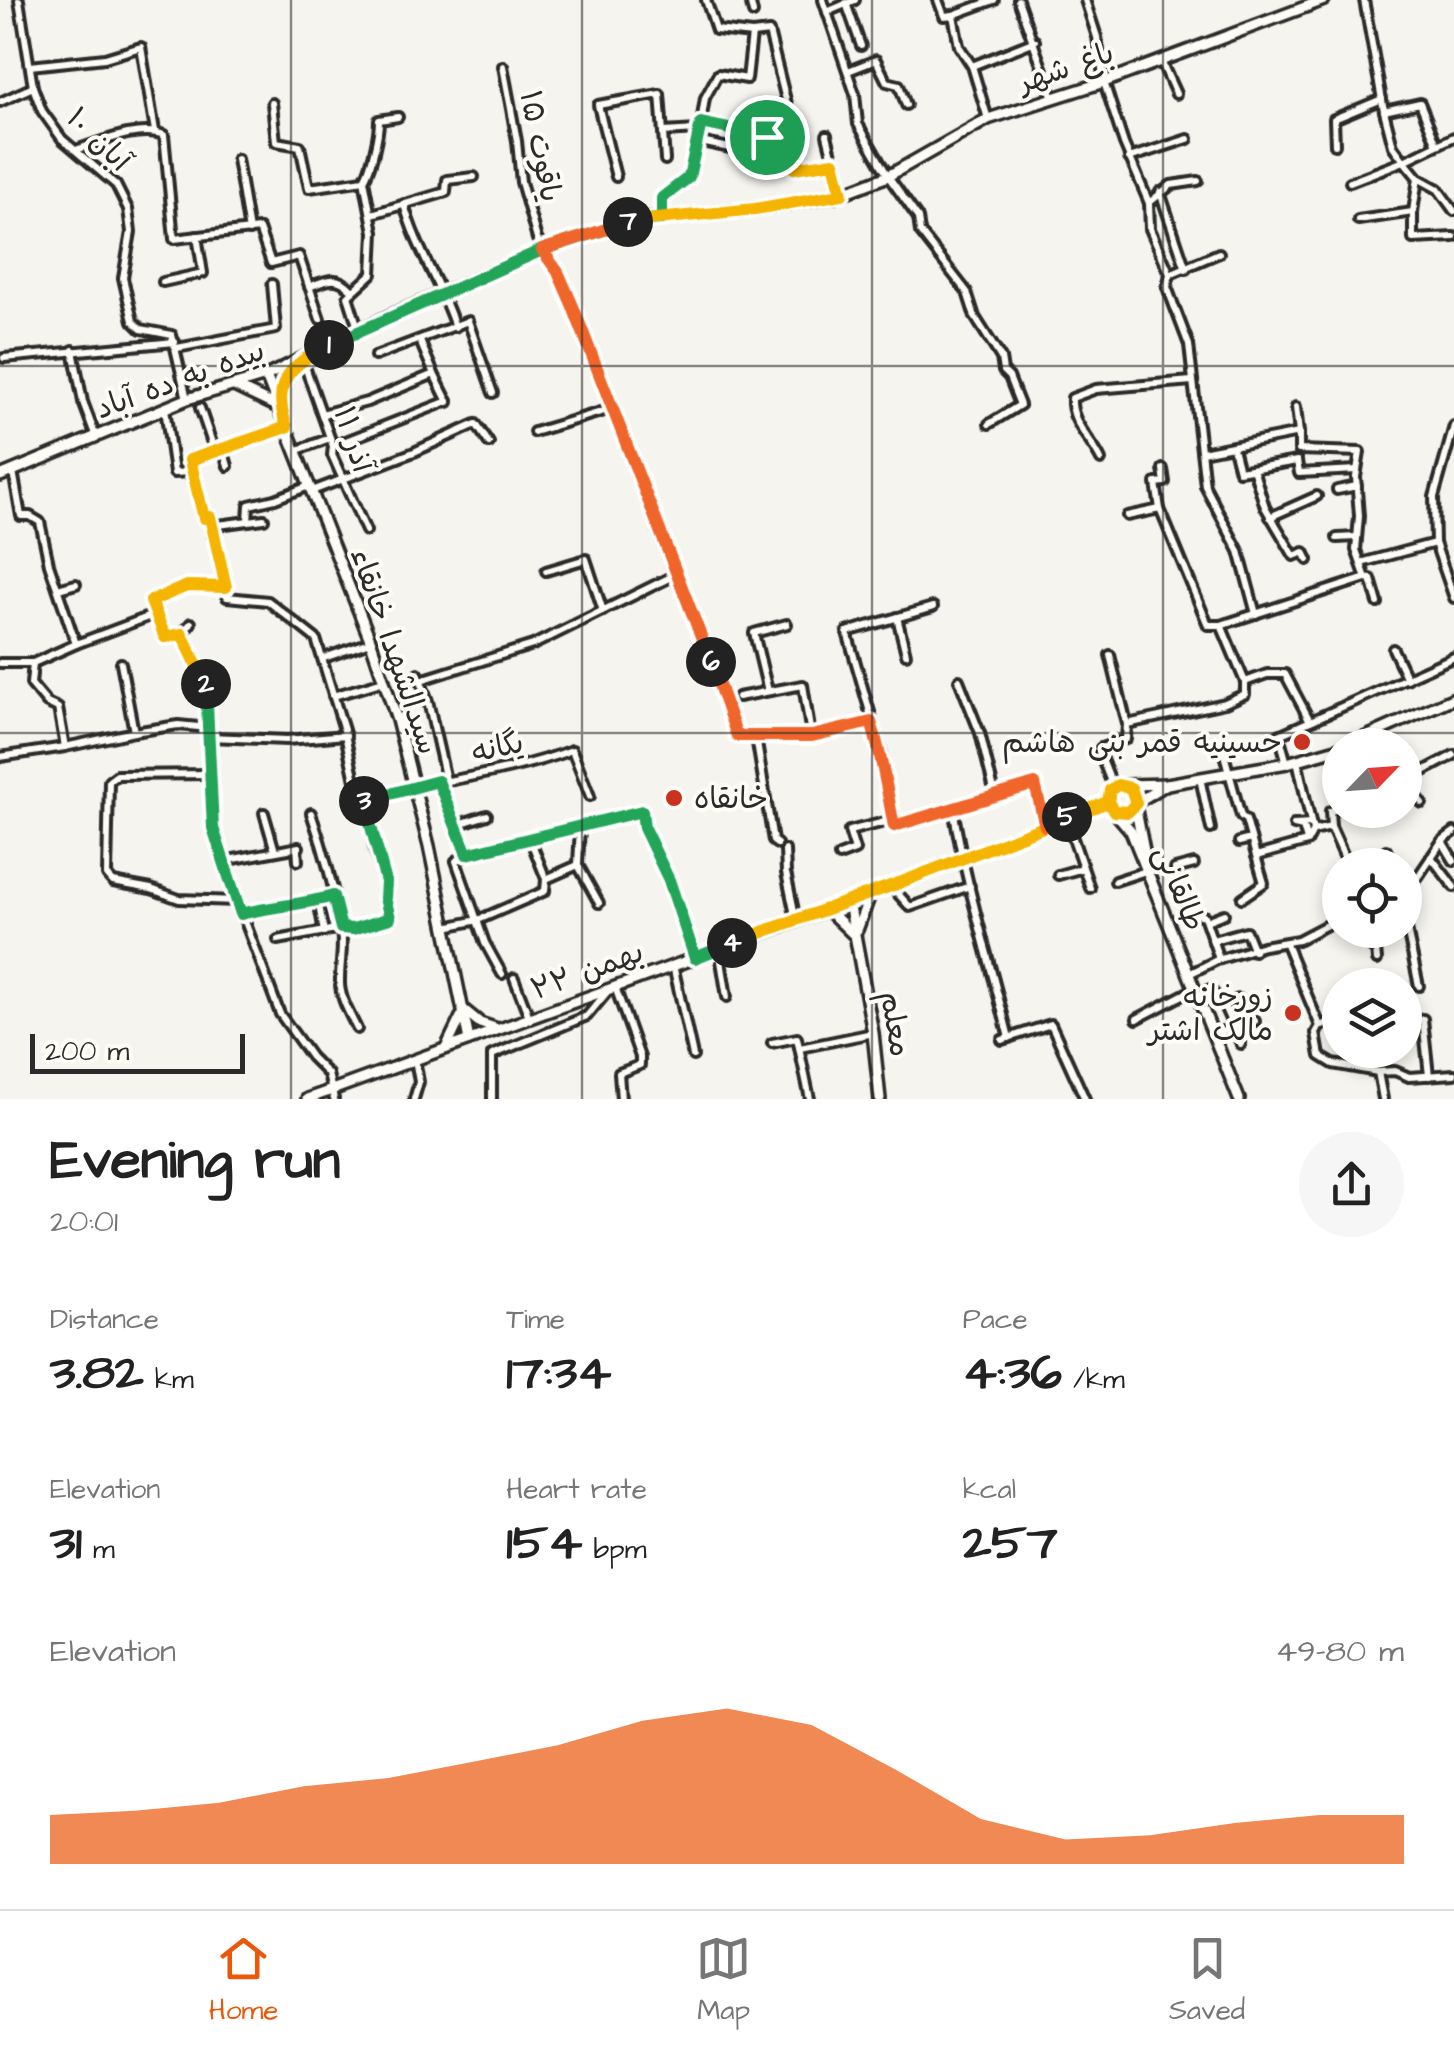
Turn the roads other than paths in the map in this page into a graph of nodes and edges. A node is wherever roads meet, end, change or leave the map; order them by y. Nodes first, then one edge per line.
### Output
1 (19, 0) edge
2 (706, 0) edge
3 (750, 0) edge
4 (823, 0) edge
5 (855, 0) edge
6 (938, 0) edge
7 (994, 0) edge
8 (1018, 0) edge
9 (1086, 0) edge
10 (1324, 0) edge
11 (1364, 0) edge
12 (979, 3) edge
13 (846, 4) junction
14 (753, 12) dead end
15 (827, 12) junction
16 (952, 15) junction
17 (752, 34) junction
18 (1035, 42) junction
19 (860, 46) dead end
20 (1160, 60) junction
21 (30, 66) junction
22 (503, 66) dead end
23 (972, 66) junction
24 (848, 71) junction
25 (1104, 82) junction
26 (33, 86) junction
27 (1176, 94) dead end
28 (1054, 99) junction
29 (1382, 99) junction
30 (0, 102) edge
31 (272, 103) dead end
32 (906, 105) dead end
33 (1384, 111) junction
34 (398, 116) dead end
35 (988, 119) junction
36 (700, 126) junction
37 (155, 131) junction
38 (663, 132) junction
39 (827, 135) dead end
40 (767, 137) junction
41 (1454, 137) edge
42 (1188, 139) dead end
43 (696, 141) junction
44 (1335, 145) dead end
45 (1437, 145) junction
46 (74, 150) junction
47 (763, 155) dead end
48 (1130, 158) junction
49 (237, 159) dead end
50 (665, 160) dead end
51 (1404, 161) junction
52 (834, 162) junction
53 (888, 176) junction
54 (474, 177) dead end
55 (616, 177) dead end
56 (1418, 178) junction
57 (364, 180) junction
58 (1198, 182) dead end
59 (1350, 182) dead end
60 (1160, 192) junction
61 (842, 194) junction
62 (1149, 203) junction
63 (404, 204) junction
64 (1454, 211) edge
65 (1413, 212) junction
66 (372, 214) junction
67 (662, 219) junction
68 (1358, 220) dead end
69 (249, 230) junction
70 (198, 236) junction
71 (1454, 237) edge
72 (542, 250) junction
73 (1219, 252) dead end
74 (1186, 270) junction
75 (1170, 274) junction
76 (164, 282) dead end
77 (272, 284) dead end
78 (309, 287) junction
79 (352, 290) junction
80 (444, 292) junction
81 (320, 319) dead end
82 (454, 327) junction
83 (359, 330) junction
84 (420, 341) junction
85 (176, 345) junction
86 (73, 350) junction
87 (374, 356) dead end
88 (4, 358) dead end
89 (301, 359) junction
90 (434, 374) junction
91 (266, 376) junction
92 (1192, 381) junction
93 (232, 386) junction
94 (493, 393) dead end
95 (187, 399) junction
96 (165, 408) junction
97 (200, 408) dead end
98 (280, 408) junction
99 (1296, 408) dead end
100 (611, 409) junction
101 (322, 414) junction
102 (989, 424) dead end
103 (1454, 426) edge
104 (287, 427) junction
105 (534, 432) dead end
106 (1298, 434) junction
107 (96, 437) junction
108 (331, 442) junction
109 (489, 443) dead end
110 (1234, 448) junction
111 (219, 450) junction
112 (295, 451) junction
113 (1202, 452) junction
114 (1101, 460) dead end
115 (228, 466) dead end
116 (1163, 469) dead end
117 (1253, 469) junction
118 (1357, 470) junction
119 (14, 471) junction
120 (192, 472) junction
121 (0, 476) edge
122 (342, 479) junction
123 (1357, 486) junction
124 (310, 489) junction
125 (1338, 490) dead end
126 (1317, 496) dead end
127 (1160, 509) junction
128 (1127, 516) dead end
129 (1270, 516) junction
130 (264, 519) dead end
131 (248, 521) junction
132 (211, 526) junction
133 (366, 532) dead end
134 (1356, 537) junction
135 (1337, 538) dead end
136 (1436, 543) junction
137 (1308, 560) dead end
138 (1361, 564) junction
139 (546, 571) dead end
140 (675, 575) junction
141 (1366, 578) junction
142 (76, 584) dead end
143 (226, 587) junction
144 (58, 589) junction
145 (1454, 598) edge
146 (1378, 603) dead end
147 (933, 607) dead end
148 (603, 611) junction
149 (156, 614) junction
150 (1256, 614) junction
151 (898, 617) junction
152 (191, 623) dead end
153 (787, 624) dead end
154 (1221, 626) junction
155 (182, 634) junction
156 (372, 642) junction
157 (76, 644) junction
158 (1393, 650) dead end
159 (906, 654) dead end
160 (1110, 655) dead end
161 (1454, 656) edge
162 (324, 658) junction
163 (32, 662) junction
164 (0, 663) edge
165 (121, 663) dead end
166 (1408, 679) junction
167 (959, 680) dead end
168 (384, 681) junction
169 (1246, 682) junction
170 (768, 691) junction
171 (333, 696) junction
172 (738, 697) dead end
173 (1454, 698) edge
174 (1310, 721) junction
175 (871, 722) junction
176 (1127, 724) junction
177 (1386, 728) edge
178 (134, 732) junction
179 (209, 732) junction
180 (346, 735) junction
181 (812, 736) junction
182 (756, 737) junction
183 (65, 747) junction
184 (1222, 747) dead end
185 (1322, 753) edge
186 (1451, 756) edge
187 (0, 757) edge
188 (1292, 762) junction
189 (1454, 765) edge
190 (210, 772) junction
191 (1422, 773) edge
192 (1227, 774) junction
193 (1200, 778) junction
194 (442, 781) junction
195 (1166, 784) junction
196 (414, 786) junction
197 (1127, 786) junction
198 (1113, 787) junction
199 (996, 794) junction
200 (590, 796) dead end
201 (363, 799) junction
202 (1108, 802) junction
203 (1135, 804) junction
204 (953, 808) junction
205 (1114, 811) junction
206 (264, 813) dead end
207 (311, 814) dead end
208 (487, 816) dead end
209 (1066, 818) junction
210 (893, 820) junction
211 (456, 825) junction
212 (580, 826) junction
213 (1045, 826) junction
214 (1322, 827) edge
215 (1312, 828) junction
216 (1211, 829) dead end
217 (1454, 832) edge
218 (530, 839) junction
219 (1252, 839) junction
220 (1442, 841) junction
221 (1239, 842) dead end
222 (1307, 842) junction
223 (777, 844) dead end
224 (785, 850) dead end
225 (275, 852) junction
226 (467, 854) junction
227 (839, 856) dead end
228 (1256, 856) junction
229 (1431, 857) junction
230 (961, 859) junction
231 (223, 861) junction
232 (1454, 861) edge
233 (298, 862) dead end
234 (1194, 864) dead end
235 (578, 865) junction
236 (1083, 868) junction
237 (1422, 870) edge
238 (1146, 871) junction
239 (1058, 874) dead end
240 (546, 879) junction
241 (1114, 881) dead end
242 (891, 886) junction
243 (970, 886) junction
244 (1454, 886) edge
245 (1090, 888) dead end
246 (871, 893) junction
247 (333, 896) junction
248 (1242, 898) dead end
249 (318, 900) junction
250 (852, 901) junction
251 (237, 902) junction
252 (599, 903) dead end
253 (828, 909) junction
254 (241, 914) junction
255 (1224, 914) dead end
256 (478, 920) junction
257 (796, 920) junction
258 (1206, 921) junction
259 (446, 927) junction
260 (1322, 927) edge
261 (341, 928) junction
262 (324, 932) junction
263 (856, 933) junction
264 (278, 940) dead end
265 (1213, 940) junction
266 (1286, 944) junction
267 (719, 948) junction
268 (1372, 948) edge
269 (1254, 951) junction
270 (695, 958) junction
271 (1219, 960) junction
272 (1377, 960) dead end
273 (673, 965) junction
274 (502, 974) dead end
275 (1190, 974) junction
276 (514, 978) dead end
277 (612, 988) junction
278 (1194, 989) junction
279 (1210, 989) dead end
280 (727, 997) dead end
281 (1239, 999) dead end
282 (1223, 1004) junction
283 (464, 1010) junction
284 (529, 1018) junction
285 (1423, 1018) dead end
286 (1137, 1019) dead end
287 (1255, 1021) dead end
288 (1320, 1026) joint
289 (1234, 1027) junction
290 (500, 1028) junction
291 (357, 1029) dead end
292 (873, 1033) junction
293 (1217, 1033) junction
294 (472, 1039) junction
295 (772, 1043) dead end
296 (1241, 1044) dead end
297 (446, 1048) junction
298 (800, 1048) junction
299 (693, 1056) dead end
300 (415, 1059) junction
301 (1378, 1072) junction
302 (1454, 1074) edge
303 (1429, 1076) junction
304 (334, 1094) edge
305 (307, 1099) edge
306 (414, 1099) edge
307 (492, 1099) edge
308 (621, 1099) edge
309 (810, 1099) edge
310 (880, 1099) edge
311 (1085, 1099) edge
312 (1241, 1099) edge
313 (1384, 1099) edge

1 - 21 street, آبان ۱۰
2 - 17 street
3 - 14 street
4 - 15 street
5 - 13 street
6 - 16 street
7 - 12 street
8 - 18 street
9 - 25 street
10 - 20 main road, باغ شهر
11 - 29 street
12 - 16 street
13 - 15 street
13 - 19 street
15 - 24 street
16 - 23 street
17 - 36 street
17 - 40 street
18 - 23 street
18 - 28 street
20 - 25 main road, باغ شهر
20 - 27 street
21 - 26 street, آبان ۱۰
21 - 37 street
22 - 72 street, یاقوت ۱۵
23 - 35 street
24 - 32 street
24 - 53 street
25 - 28 main road, باغ شهر
25 - 48 street
26 - 30 street
26 - 46 street, آبان ۱۰
28 - 35 main road, باغ شهر
29 - 33 street
29 - 44 street
31 - 57 street
33 - 45 street
33 - 51 street
34 - 57 street
35 - 53 main road, باغ شهر
36 - 38 street
36 - 40 street
36 - 43 street
37 - 46 street
37 - 70 street
38 - 50 street
38 - 55 street
39 - 52 street
40 - 52 street
41 - 45 street
42 - 48 street
43 - 47 street
43 - 67 street
45 - 51 street
46 - 85 street, آبان ۱۰
48 - 62 street
49 - 69 street
51 - 56 street
51 - 59 street
52 - 61 street
53 - 61 main road, بیده به ده آباد
53 - 102 street
54 - 63 street
56 - 64 street
56 - 65 street
57 - 66 street
58 - 60 street
60 - 62 street
60 - 74 street
61 - 67 main road, بیده به ده آباد
62 - 75 street
63 - 66 street
63 - 80 street
65 - 68 street
65 - 71 street
66 - 79 street
67 - 72 main road, بیده به ده آباد
69 - 70 street
69 - 78 street
70 - 76 street
72 - 80 main road, بیده به ده آباد
72 - 100 street, یاقوت ۱۵
73 - 74 street
74 - 75 street
75 - 92 street
77 - 85 street
78 - 79 street
78 - 81 street
79 - 83 street
80 - 82 street
80 - 83 main road, بیده به ده آباد
82 - 84 street
82 - 94 street
83 - 89 main road, بیده به ده آباد
84 - 87 street
84 - 90 street
85 - 86 street
85 - 95 street
86 - 88 street
86 - 107 street
89 - 91 main road, بیده به ده آباد
89 - 98 main road
89 - 101 street, آذر ۱۱
90 - 101 street
90 - 108 street
91 - 93 main road, بیده به ده آباد
91 - 98 main road, سیدالشهدا خانقاء
92 - 113 street
92 - 114 street
93 - 95 main road, بیده به ده آباد
93 - 98 main road
95 - 96 main road, بیده به ده آباد
96 - 107 main road, بیده به ده آباد
96 - 120 street
97 - 111 street
98 - 104 main road, سیدالشهدا خانقاء
99 - 106 street
100 - 105 street
100 - 140 street, یاقوت ۱۵
101 - 108 street, آذر ۱۱
103 - 136 street
104 - 111 street
104 - 112 main road, سیدالشهدا خانقاء
106 - 110 street
106 - 118 street
107 - 119 main road, بیده به ده آباد
108 - 112 street
108 - 122 street, آذر ۱۱
109 - 122 street
110 - 113 street
110 - 117 street
111 - 115 street
111 - 120 street
112 - 124 main road, سیدالشهدا خانقاء
113 - 150 street
116 - 127 street
117 - 118 street
117 - 129 street
118 - 123 street
119 - 121 main road, بیده به ده آباد
119 - 144 street
120 - 132 street
122 - 124 street
122 - 133 street, آذر ۱۱
123 - 125 street
123 - 134 street
124 - 131 street
124 - 156 main road, سیدالشهدا خانقاء
126 - 129 street
127 - 128 street
127 - 154 street
129 - 137 street
130 - 131 street
131 - 132 street
132 - 143 street
134 - 135 street
134 - 138 street
136 - 138 street
136 - 145 street
138 - 141 street
139 - 148 street
140 - 148 street
140 - 182 street, یاقوت ۱۵
141 - 146 street
141 - 150 street
142 - 144 street
143 - 149 street
143 - 162 street
144 - 157 street
147 - 151 street
148 - 194 street
149 - 155 street
149 - 157 street
150 - 154 street
151 - 159 street
151 - 175 street
152 - 155 street
153 - 170 street
154 - 169 street
155 - 179 street
156 - 162 street
156 - 168 main road, سیدالشهدا خانقاء
157 - 163 street
158 - 166 street
160 - 176 street
161 - 166 street
162 - 171 street
163 - 164 street
163 - 183 street
165 - 178 street
166 - 174 street
167 - 199 street
168 - 171 street
168 - 196 main road, سیدالشهدا خانقاء
169 - 174 street
169 - 176 street
170 - 172 street
170 - 181 street
171 - 180 street
173 - 177 main road
174 - 188 street
175 - 181 street
175 - 210 street
176 - 198 street
178 - 179 street
178 - 183 street
179 - 180 street
179 - 190 street
180 - 201 street
181 - 182 street
182 - 223 street
183 - 187 street
184 - 192 street
185 - 188 main road
186 - 189 street
186 - 191 street
188 - 192 main road
188 - 215 street
190 - 231 street
190 - 251 street
192 - 193 main road
192 - 219 street
193 - 195 main road
193 - 216 street
194 - 196 street, یگانه
194 - 200 street, یگانه
194 - 211 street
195 - 197 main road
195 - 203 main road
196 - 201 street, یگانه
196 - 259 main road, سیدالشهدا خانقاء
197 - 198 main road
197 - 203 main road
198 - 202 main road
199 - 204 street
199 - 213 street
201 - 261 street
202 - 205 main road
202 - 209 main road, ۲۲ بهمن
203 - 205 main road
203 - 275 main road, طالقانی
204 - 210 street
204 - 230 street
205 - 238 main road, طالقانی
206 - 225 street
207 - 247 street
208 - 211 street
209 - 213 main road, ۲۲ بهمن
209 - 236 street
210 - 227 street
211 - 226 street
212 - 218 street
212 - 235 street
212 - 270 street
213 - 230 main road, ۲۲ بهمن
214 - 215 street
215 - 222 street
215 - 222 street
217 - 220 street
218 - 226 street
218 - 240 street
219 - 221 street
219 - 228 street
220 - 229 street
220 - 232 street
222 - 228 street
224 - 257 street
225 - 231 street
225 - 233 street
226 - 256 street
228 - 248 street
229 - 237 street
229 - 244 street
230 - 242 main road, ۲۲ بهمن
230 - 243 street
231 - 251 street
234 - 258 street
235 - 240 street
235 - 252 street
236 - 239 street
236 - 245 street
238 - 241 street
238 - 275 main road, طالقانی
240 - 256 street
242 - 243 street
242 - 246 main road, ۲۲ بهمن
243 - 311 street
246 - 250 main road, ۲۲ بهمن
246 - 263 main road
247 - 249 street
247 - 261 street
249 - 254 street
249 - 262 street
250 - 253 main road, ۲۲ بهمن
250 - 263 main road, معلم
251 - 254 street
253 - 257 main road, ۲۲ بهمن
253 - 263 main road
254 - 304 street
255 - 258 street
256 - 259 street
256 - 274 street
257 - 267 main road, ۲۲ بهمن
258 - 265 street
259 - 283 main road, سیدالشهدا خانقاء
260 - 266 street
261 - 262 street
261 - 291 street
262 - 264 street
263 - 292 main road, معلم
265 - 269 street
265 - 271 street
266 - 269 street
266 - 288 street
267 - 270 main road, ۲۲ بهمن
267 - 280 street
268 - 272 street
269 - 271 street
270 - 273 main road, ۲۲ بهمن
271 - 275 street
273 - 277 main road, ۲۲ بهمن
273 - 299 street
275 - 278 main road, طالقانی
275 - 293 main road, طالقانی
276 - 284 street
277 - 284 main road, ۲۲ بهمن
277 - 307 street
277 - 308 street
278 - 286 street
278 - 312 main road, طالقانی
279 - 282 street
281 - 282 street
282 - 289 street
283 - 290 main road
283 - 294 main road, سیدالشهدا خانقاء
283 - 297 main road
284 - 290 main road, ۲۲ بهمن
285 - 303 street
287 - 289 street
288 - 301 street
289 - 293 street
289 - 296 street
290 - 294 main road, ۲۲ بهمن
292 - 298 street
292 - 310 main road, معلم
293 - 312 main road, طالقانی
294 - 297 main road, ۲۲ بهمن
295 - 298 street
297 - 300 main road, ۲۲ بهمن
298 - 309 street
300 - 304 main road, ۲۲ بهمن
300 - 306 street
301 - 303 street
301 - 313 street
302 - 303 street
304 - 305 main road, ۲۲ بهمن

